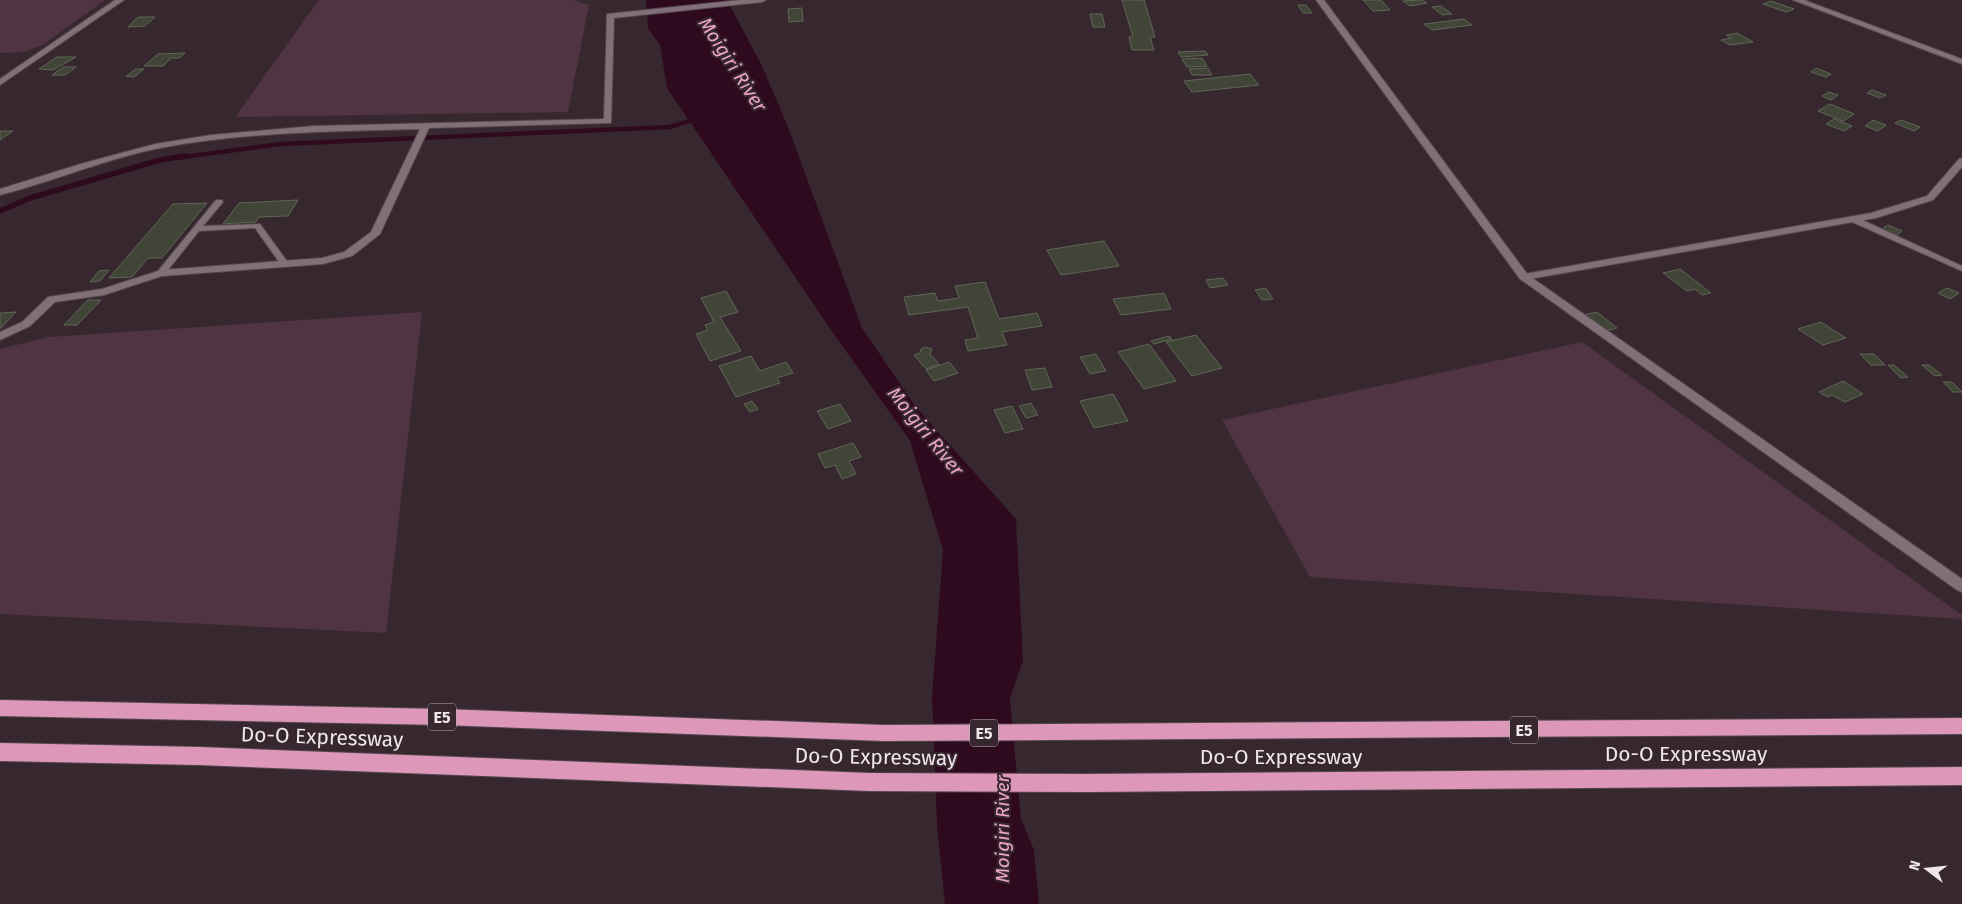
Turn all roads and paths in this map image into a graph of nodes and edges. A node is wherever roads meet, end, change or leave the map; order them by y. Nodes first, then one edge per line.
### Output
1 (120, 0) edge
2 (762, 0) edge
3 (1320, 0) edge
4 (1796, 0) edge
5 (1962, 62) edge
6 (0, 83) edge
7 (422, 134) junction
8 (1962, 162) edge
9 (0, 192) edge
10 (219, 202) dead end
11 (1855, 220) junction
12 (197, 229) junction
13 (285, 264) junction
14 (1962, 269) edge
15 (161, 273) junction
16 (1524, 277) junction
17 (0, 336) edge
18 (1962, 586) edge
19 (0, 708) edge
20 (1962, 726) edge
21 (0, 752) edge
22 (1962, 776) edge

1 - 6 street
2 - 7 street
3 - 16 street
4 - 5 street
7 - 9 street
7 - 13 street
8 - 11 street
10 - 12 lane
11 - 14 lane
11 - 16 street
12 - 13 lane
12 - 15 lane
13 - 15 street
15 - 17 street
16 - 18 street
19 - 20 highway, Do-O Expressway / E5
21 - 22 highway, Do-O Expressway

